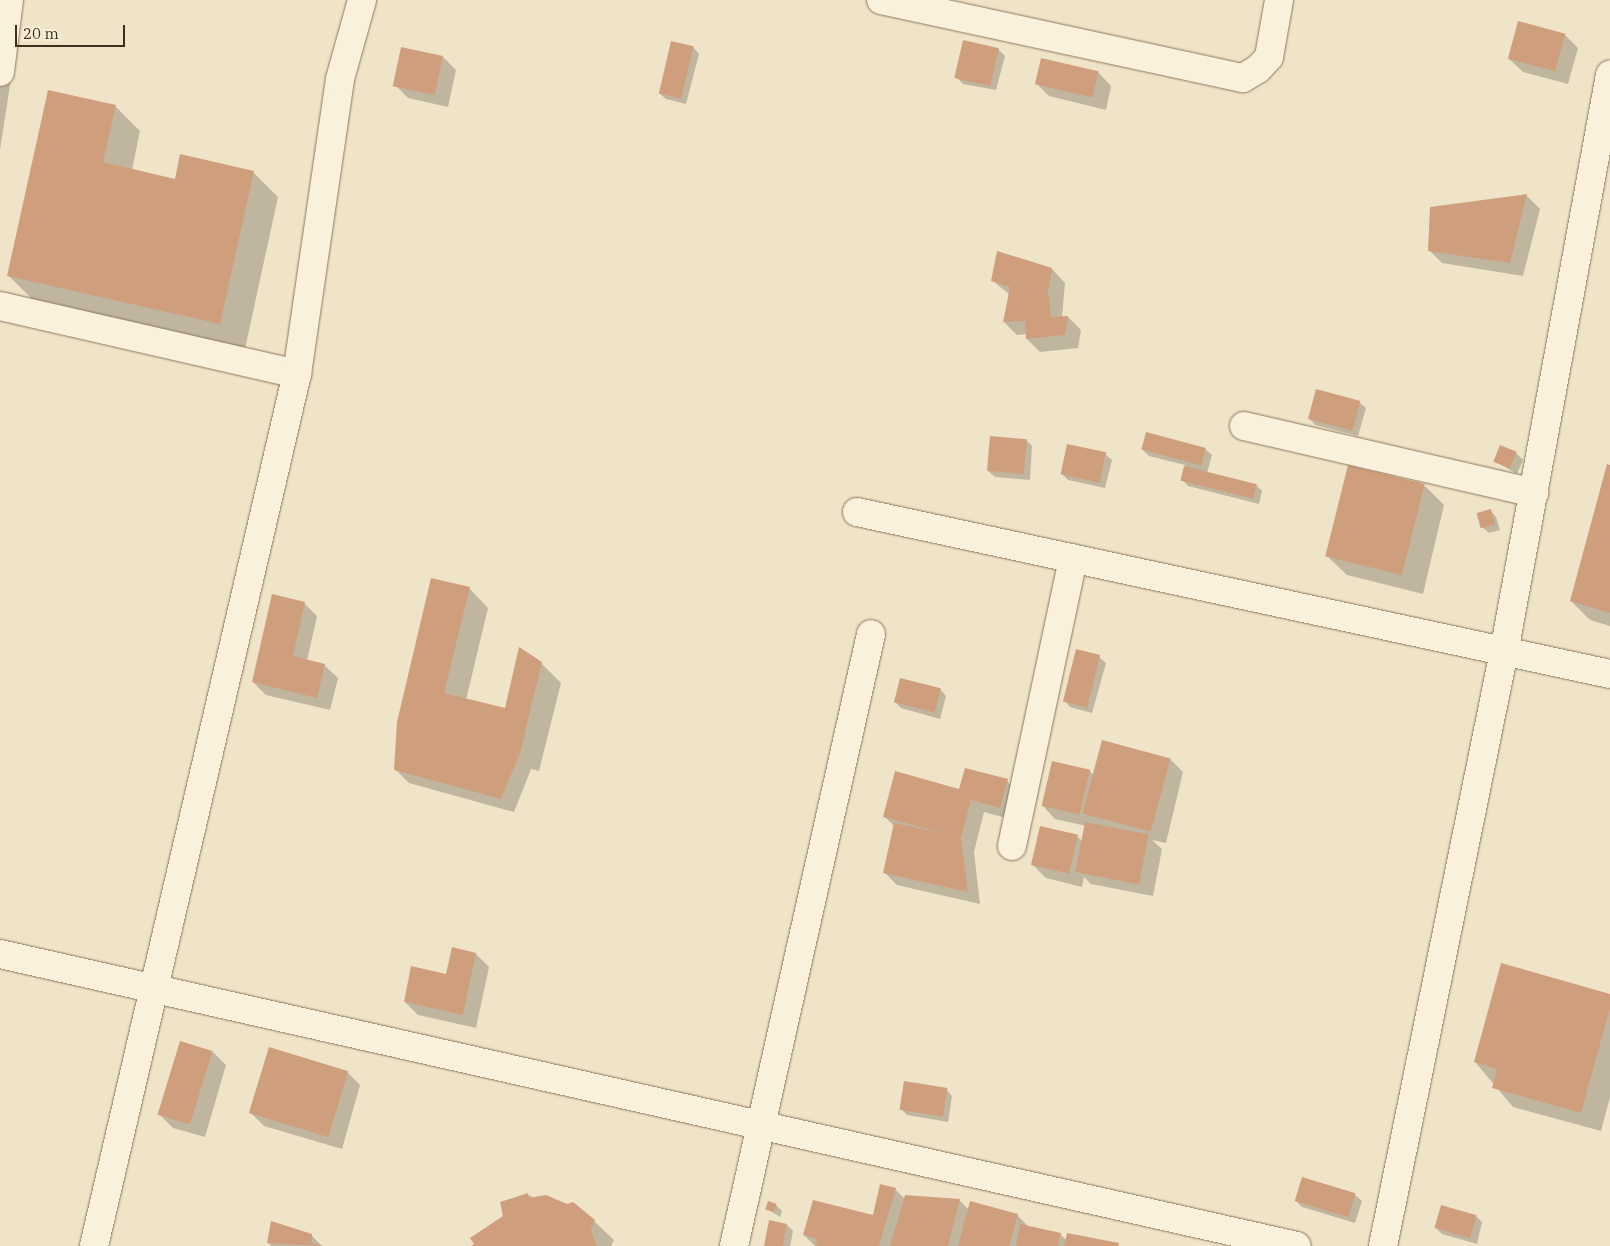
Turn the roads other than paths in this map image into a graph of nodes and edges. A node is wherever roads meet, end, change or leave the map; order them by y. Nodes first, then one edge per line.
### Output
1 (9, 0) edge
2 (362, 0) edge
3 (881, 0) edge
4 (1279, 0) edge
5 (0, 72) edge
6 (1610, 75) edge
7 (0, 306) edge
8 (297, 374) junction
9 (1244, 426) dead end
10 (1534, 493) junction
11 (857, 512) dead end
12 (1073, 558) junction
13 (871, 634) dead end
14 (1504, 652) junction
15 (1610, 674) edge
16 (1012, 846) dead end
17 (0, 954) edge
18 (154, 988) junction
19 (761, 1125) junction
20 (94, 1246) edge
21 (734, 1246) edge
22 (1297, 1246) edge
23 (1383, 1246) edge

1 - 5 street
2 - 8 street
3 - 4 street
6 - 10 street
7 - 8 street
8 - 18 street
9 - 10 street
10 - 14 street
11 - 12 street
12 - 14 street
12 - 16 street
13 - 19 street
14 - 15 street
14 - 23 street
17 - 18 street
18 - 19 street
18 - 20 street
19 - 21 street
19 - 22 street

